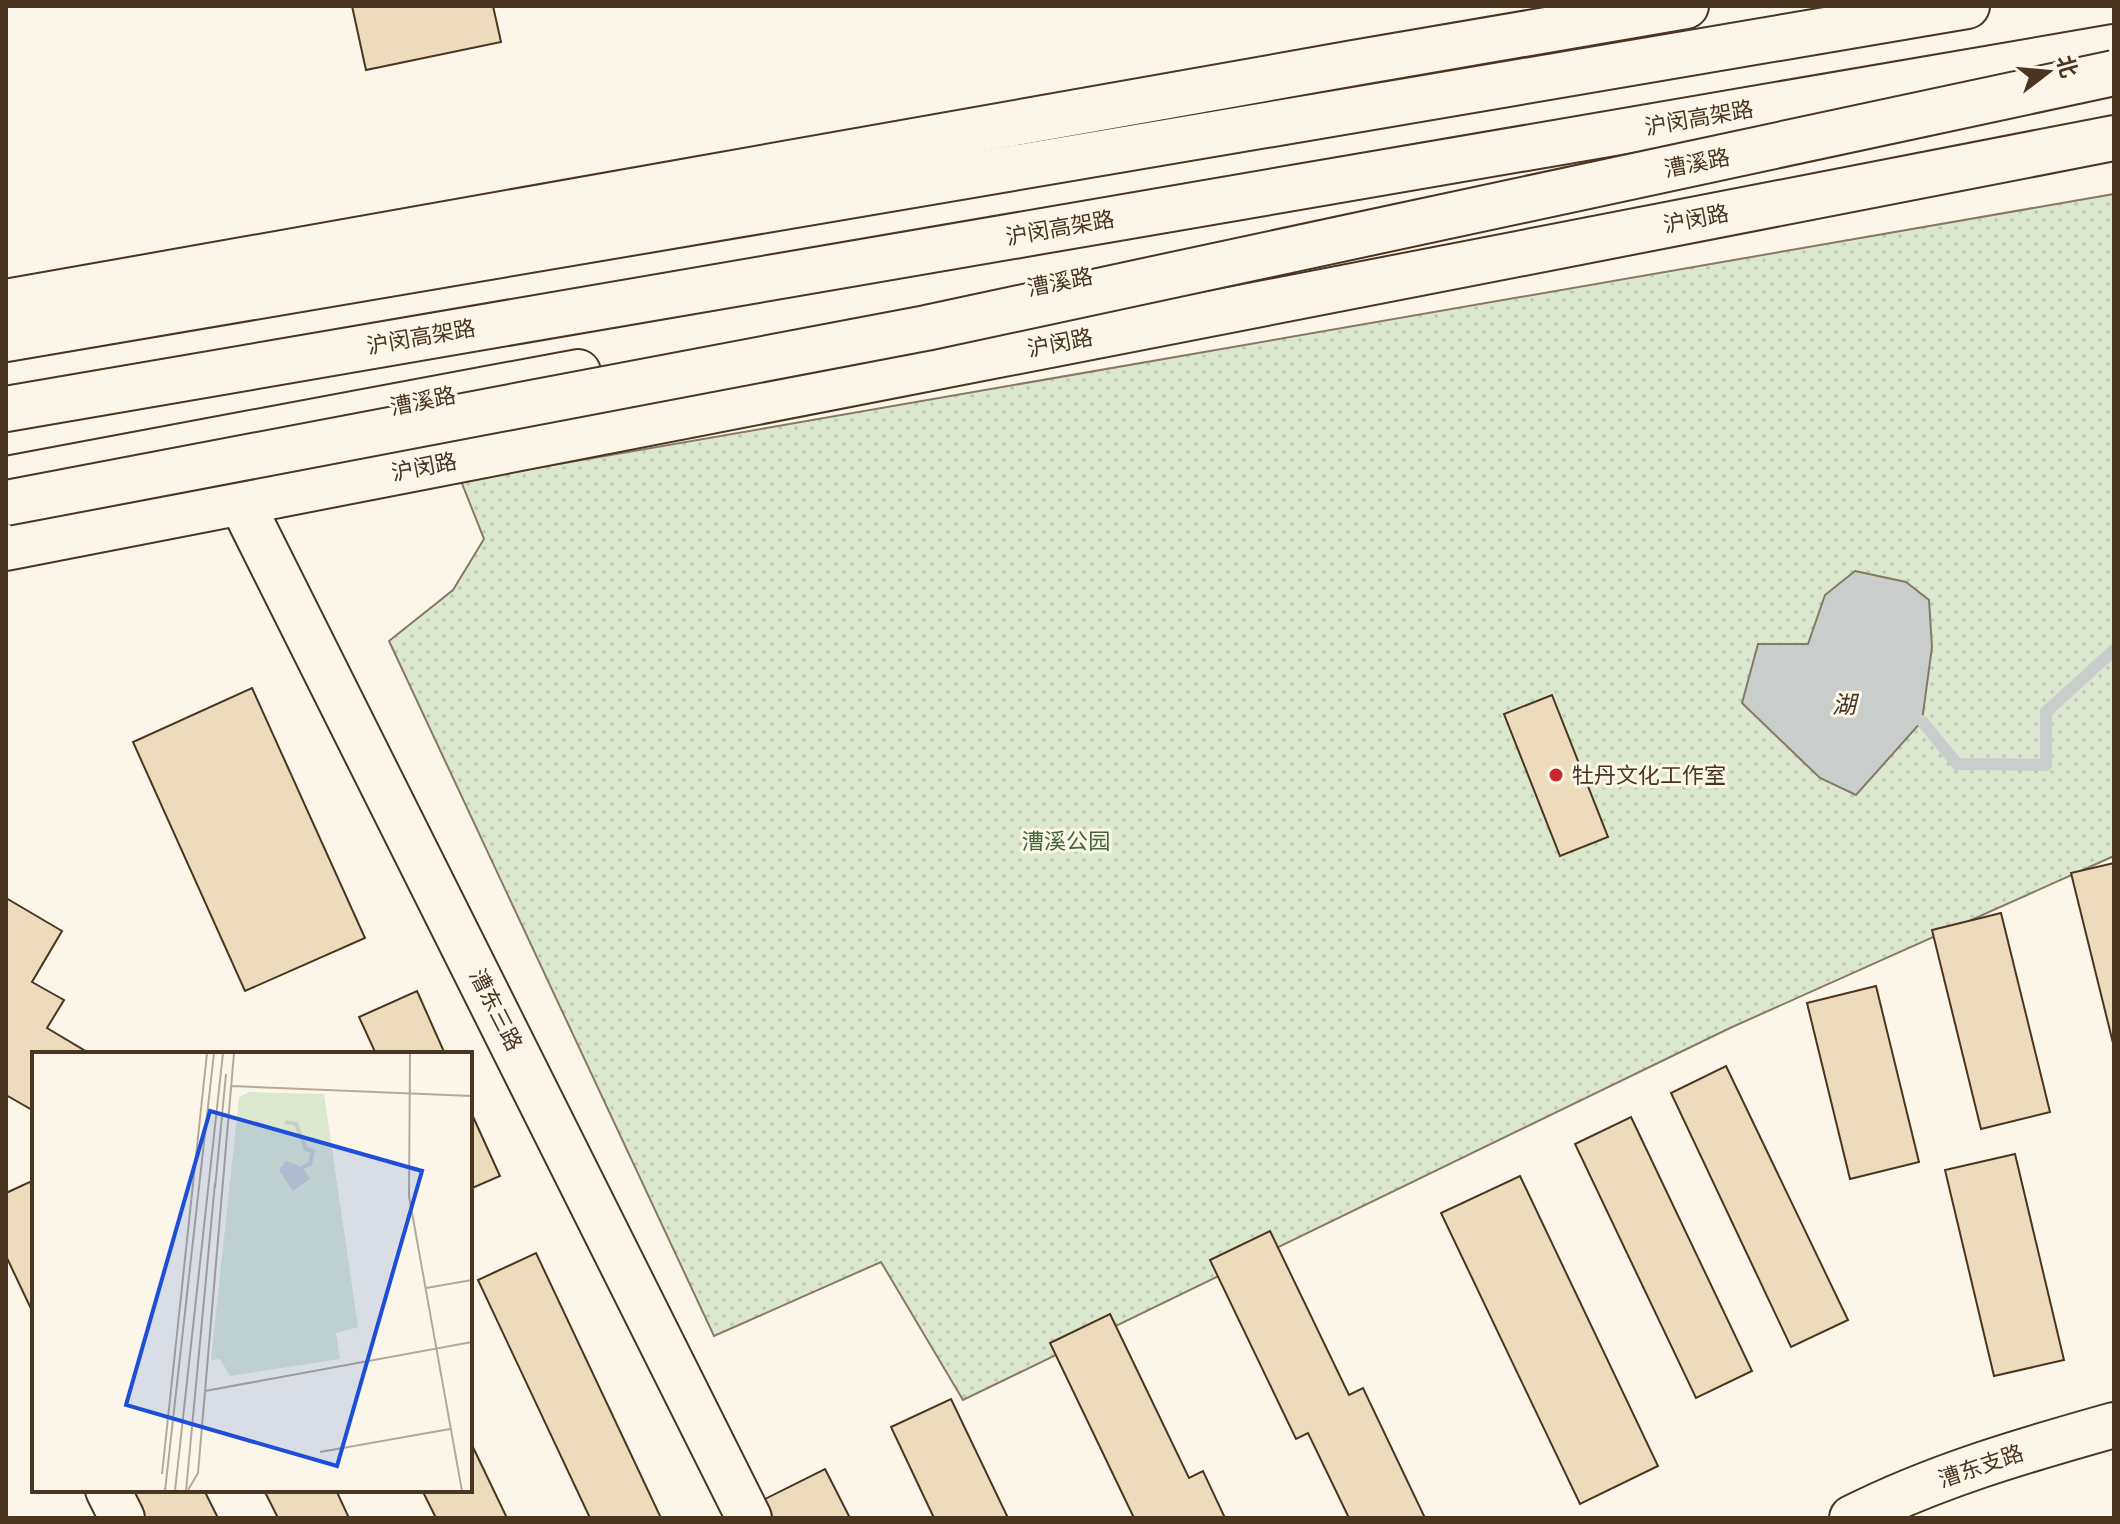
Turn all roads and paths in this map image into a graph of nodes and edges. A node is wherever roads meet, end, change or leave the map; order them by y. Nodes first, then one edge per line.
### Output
1 (1686, 6) edge
2 (1967, 6) edge
3 (2114, 47) edge
4 (2114, 73) edge
5 (2114, 85) edge
6 (2114, 138) edge
7 (6, 302) edge
8 (6, 339) edge
9 (6, 409) edge
10 (6, 479) edge
11 (241, 502) junction
12 (6, 503) edge
13 (6, 548) edge
14 (2114, 1425) edge
15 (109, 1492) edge
16 (122, 1518) edge
17 (749, 1518) edge
18 (1852, 1518) edge

1 - 7 main road
2 - 8 main road
3 - 9 main road, 沪闵高架路
4 - 12 main road, bridge
5 - 10 main road, 漕溪路
6 - 11 main road, 沪闵路
11 - 13 main road, 沪闵路
11 - 17 main road, 漕东三路
14 - 18 main road, 漕东支路
15 - 16 main road

